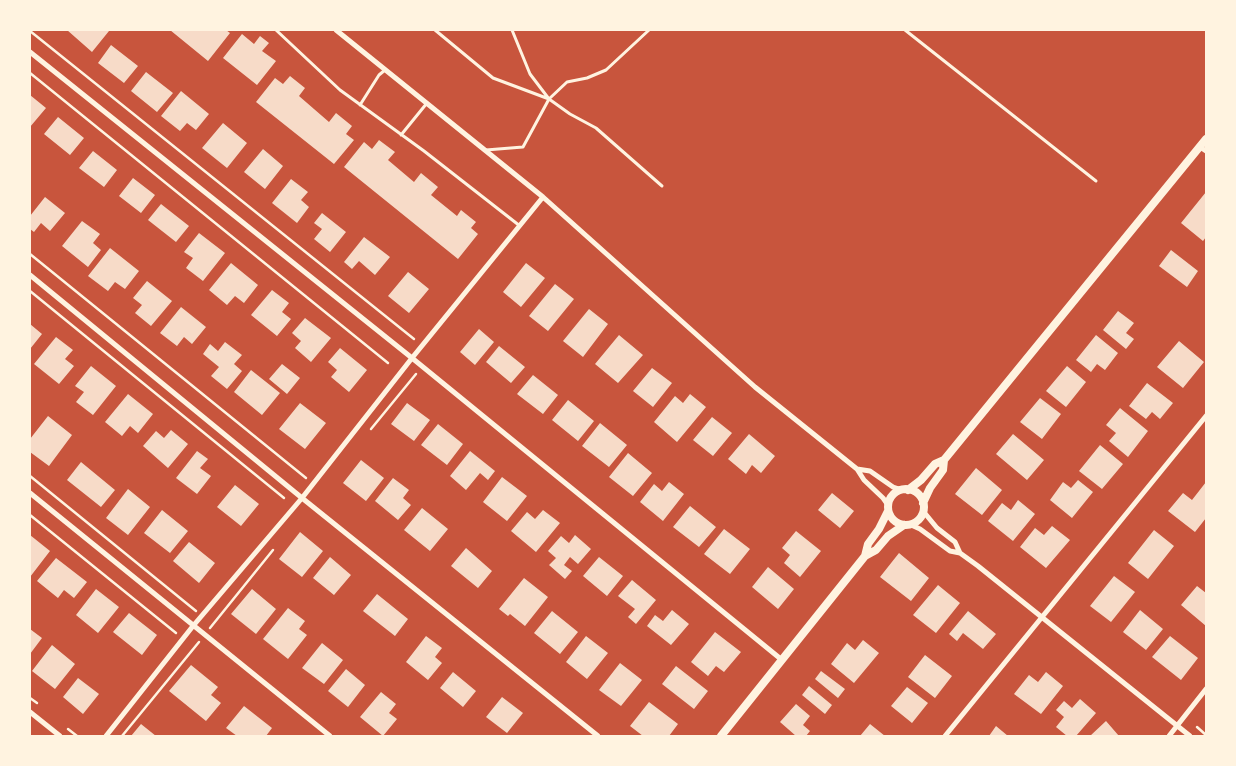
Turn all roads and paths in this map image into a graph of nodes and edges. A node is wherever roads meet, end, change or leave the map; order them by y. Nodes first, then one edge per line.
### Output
1 (277, 30) edge
2 (336, 30) edge
3 (435, 30) edge
4 (512, 30) edge
5 (905, 30) edge
6 (30, 31) edge
7 (647, 31) edge
8 (30, 52) edge
9 (385, 70) junction
10 (30, 73) edge
11 (549, 99) junction
12 (427, 103) junction
13 (360, 104) junction
14 (401, 135) junction
15 (1206, 139) edge
16 (1203, 149) edge
17 (486, 150) junction
18 (1096, 181) dead end
19 (662, 186) dead end
20 (543, 198) junction
21 (520, 226) junction
22 (30, 254) edge
23 (30, 275) edge
24 (30, 291) edge
25 (414, 339) dead end
26 (412, 358) junction
27 (388, 363) dead end
28 (1206, 416) edge
29 (944, 460) junction
30 (857, 469) junction
31 (30, 476) edge
32 (313, 484) junction
33 (905, 490) junction
34 (30, 493) edge
35 (302, 498) junction
36 (294, 506) junction
37 (923, 507) junction
38 (888, 508) junction
39 (30, 515) edge
40 (907, 524) junction
41 (273, 550) dead end
42 (960, 553) junction
43 (865, 556) junction
44 (202, 616) junction
45 (1042, 617) junction
46 (213, 624) junction
47 (193, 626) junction
48 (204, 635) junction
49 (183, 639) junction
50 (194, 648) junction
51 (782, 660) junction
52 (1206, 689) edge
53 (30, 712) edge
54 (1177, 726) junction
55 (60, 736) edge
56 (106, 736) edge
57 (122, 736) edge
58 (330, 736) edge
59 (598, 736) edge
60 (721, 736) edge
61 (944, 736) edge
62 (1169, 736) edge
63 (1190, 736) edge

1 - 13 lane
2 - 9 street
3 - 11 lane
4 - 11 lane
5 - 18 lane
6 - 25 path
7 - 11 lane
8 - 26 street
9 - 12 street
9 - 13 lane
10 - 27 path
11 - 17 lane
11 - 19 lane
12 - 14 lane
12 - 17 street
13 - 14 lane
14 - 21 lane
15 - 16 street
16 - 29 street
17 - 20 street
20 - 21 street
20 - 30 street
21 - 26 street
22 - 32 path
23 - 35 street
24 - 36 path
26 - 32 street
26 - 51 street
28 - 45 street
29 - 33 street
29 - 37 street
30 - 33 street
30 - 38 street
31 - 44 path
32 - 35 street
33 - 37 street
33 - 38 street
34 - 47 street
35 - 36 street
35 - 59 street
36 - 44 street
37 - 40 street
37 - 42 street
38 - 40 street
38 - 43 street
39 - 49 path
40 - 42 street
40 - 43 street
41 - 46 path
42 - 45 street
43 - 51 street
44 - 46 path
44 - 47 street
45 - 54 street
45 - 61 street
46 - 48 path
47 - 48 street
47 - 49 street
48 - 50 path
48 - 58 street
49 - 50 path
49 - 56 street
50 - 57 path
51 - 60 street
52 - 54 street
53 - 55 street
54 - 62 street
54 - 63 street

